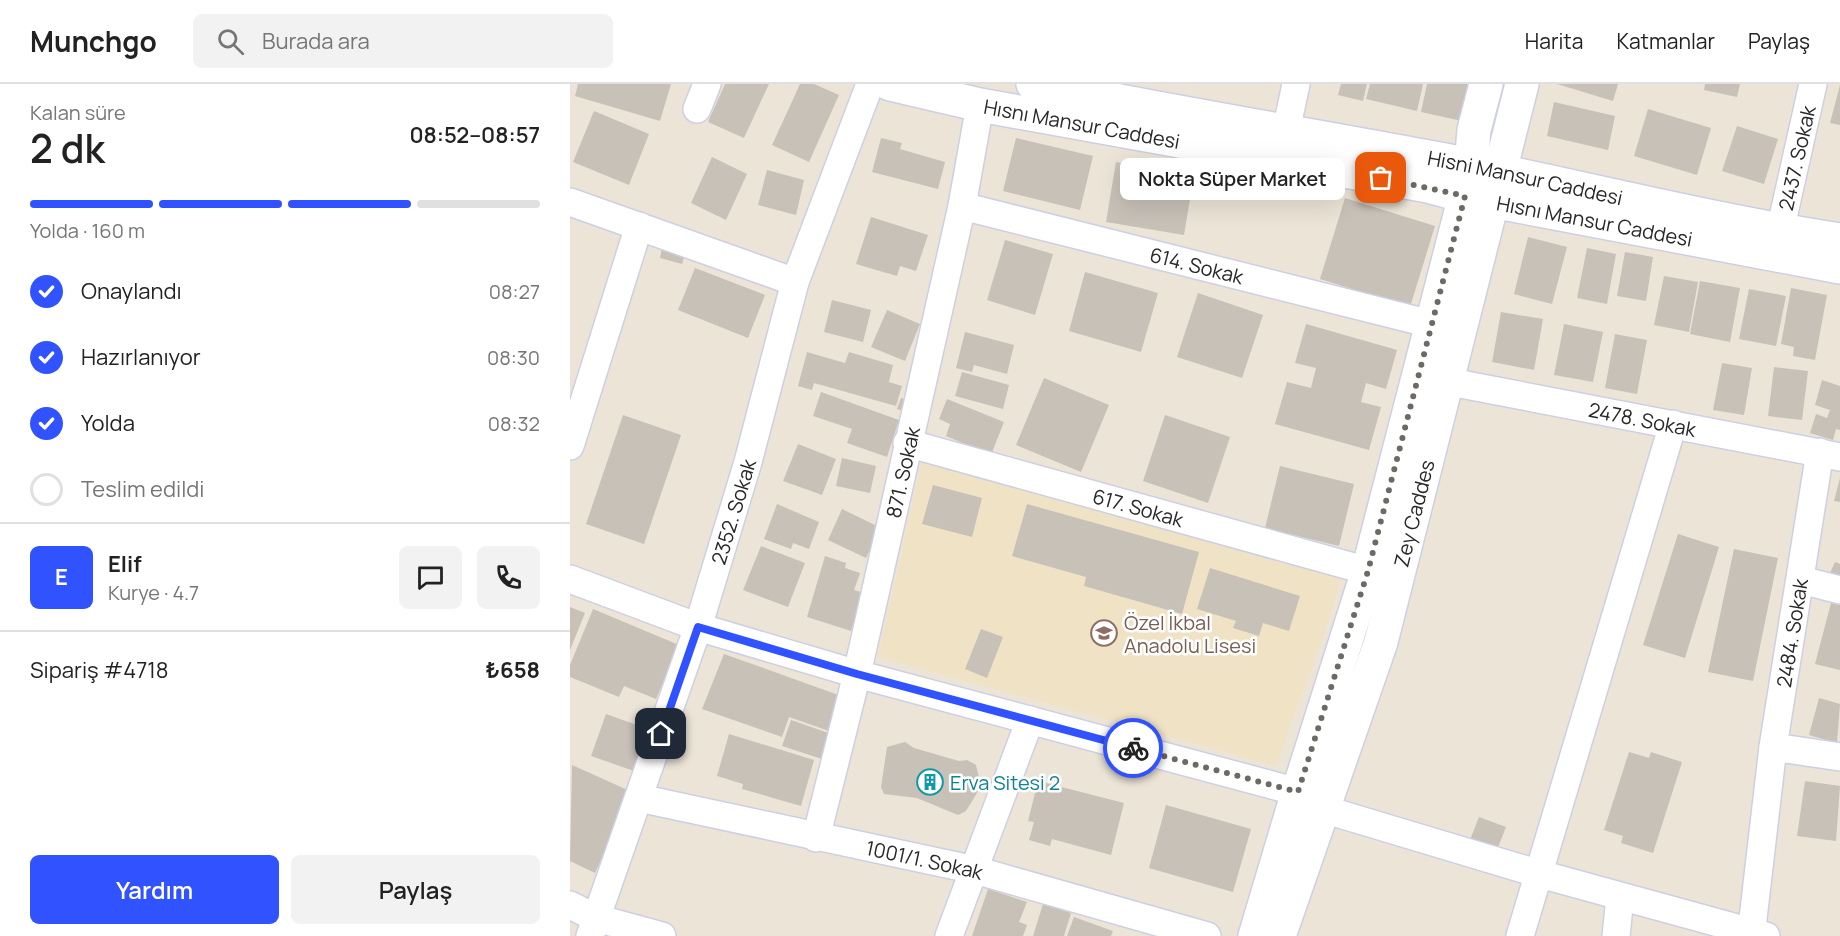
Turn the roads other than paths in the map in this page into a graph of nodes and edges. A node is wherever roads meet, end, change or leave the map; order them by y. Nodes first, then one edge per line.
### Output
1 (707, 84) edge
2 (870, 84) edge
3 (890, 84) edge
4 (1034, 84) edge
5 (1296, 84) edge
6 (1486, 84) edge
7 (1522, 84) edge
8 (1813, 84) edge
9 (1138, 95) edge
10 (980, 105) junction
11 (697, 109) dead end
12 (1286, 131) junction
13 (1482, 184) junction
14 (570, 202) edge
15 (962, 206) junction
16 (639, 226) junction
17 (1780, 231) junction
18 (1840, 240) edge
19 (1840, 267) edge
20 (795, 282) junction
21 (1431, 324) junction
22 (1445, 381) junction
23 (1673, 424) junction
24 (907, 443) junction
25 (570, 446) edge
26 (1830, 454) edge
27 (1368, 571) junction
28 (570, 579) edge
29 (1801, 580) junction
30 (1840, 590) edge
31 (698, 627) junction
32 (857, 674) junction
33 (1030, 720) junction
34 (1773, 747) junction
35 (1840, 757) edge
36 (639, 798) junction
37 (1310, 800) junction
38 (816, 838) junction
39 (975, 870) junction
40 (1539, 874) junction
41 (1620, 897) junction
42 (570, 905) edge
43 (593, 927) edge
44 (1756, 935) edge
45 (662, 936) edge
46 (949, 936) edge
47 (1207, 936) edge
48 (1256, 936) edge
49 (1279, 936) edge
50 (1521, 936) edge
51 (1616, 936) edge

1 - 11 street
2 - 20 street, 2352. Sokak
3 - 10 main road, Hısnı Mansur Caddesi
4 - 9 main road, Hisni Mansur Caddesi
5 - 12 street
6 - 13 main road, Zey Caddes
7 - 13 main road, Zey Caddes
8 - 17 street, 2437. Sokak
9 - 12 main road, Hisni Mansur Caddesi
10 - 13 main road, Hısnı Mansur Caddesi
10 - 15 street, 871. Sokak
12 - 13 main road, Hisni Mansur Caddesi
13 - 17 main road, Hisni Mansur Caddesi
13 - 19 main road, Hısnı Mansur Caddesi
13 - 21 main road, Zey Caddes
13 - 22 main road, Zey Caddes
14 - 16 street
15 - 21 street, 614. Sokak
15 - 24 street, 871. Sokak
16 - 20 street
16 - 25 street
17 - 18 main road, Hisni Mansur Caddesi
20 - 31 street, 2352. Sokak
21 - 27 main road, Zey Caddes
22 - 23 street, 2478. Sokak
22 - 37 main road, Zey Caddes
23 - 26 street, 2478. Sokak
23 - 40 street
24 - 27 street, 617. Sokak
24 - 32 street, 871. Sokak
26 - 29 street, 2484. Sokak
27 - 37 main road, Zey Caddes
28 - 31 street
29 - 30 street
29 - 34 street, 2484. Sokak
31 - 32 street
31 - 36 street, 2352. Sokak
32 - 33 street
32 - 38 street, 871. Sokak
33 - 37 street
33 - 39 street
34 - 35 street
34 - 44 street, 2484. Sokak
36 - 38 street, 1001/1. Sokak
36 - 43 street, 2352. Sokak
37 - 40 street
37 - 48 main road, Zey Caddes
37 - 49 main road, Zey Caddes
38 - 39 street, 1001/1. Sokak
39 - 46 street
39 - 47 street, 1001/1. Sokak
40 - 41 street
40 - 50 street
41 - 44 street
41 - 51 street
42 - 43 street
43 - 45 street

